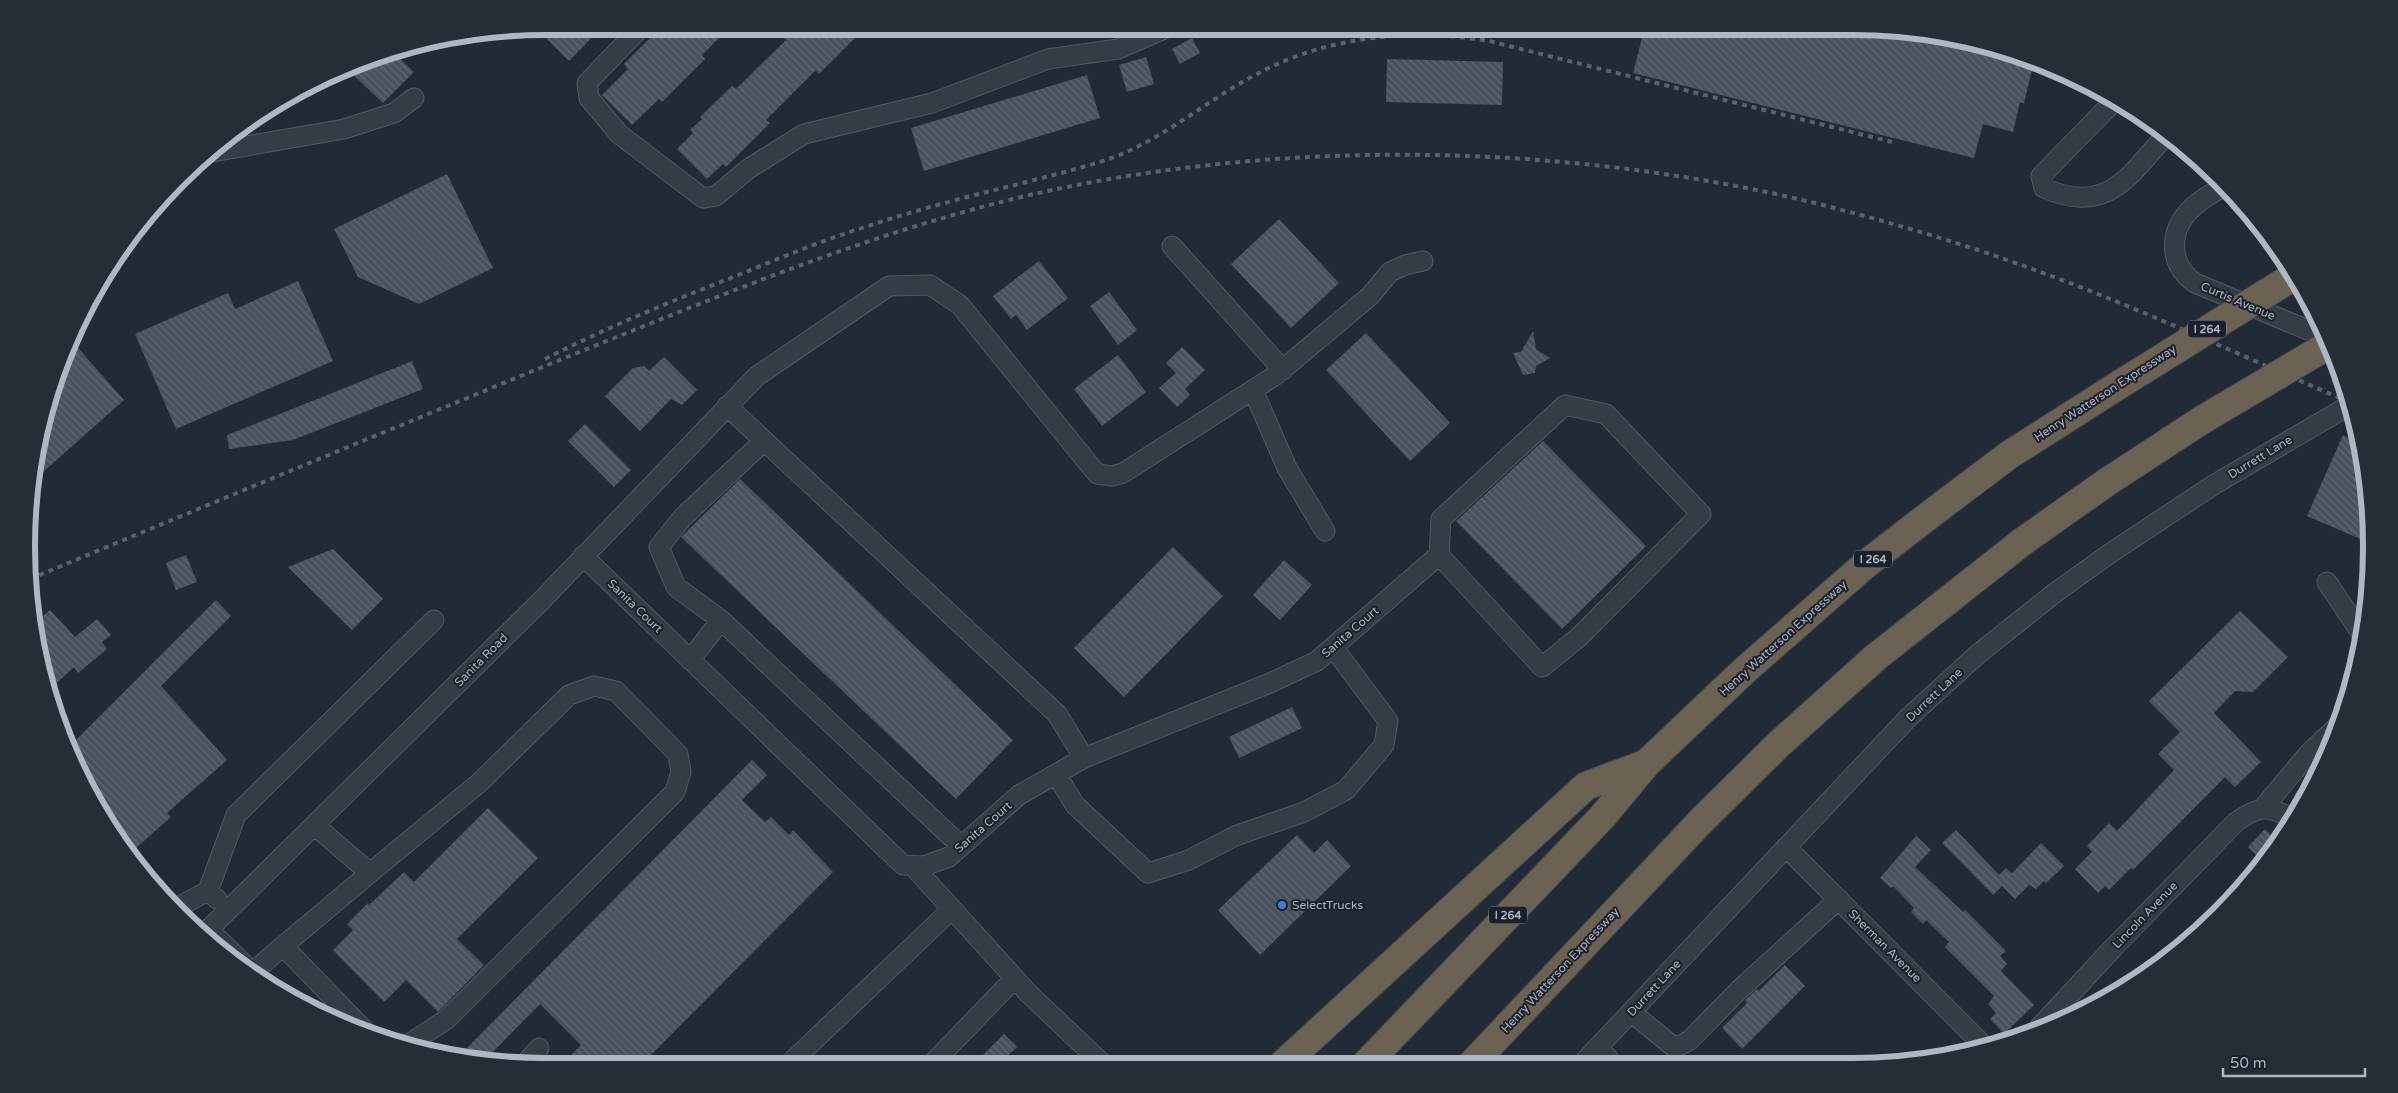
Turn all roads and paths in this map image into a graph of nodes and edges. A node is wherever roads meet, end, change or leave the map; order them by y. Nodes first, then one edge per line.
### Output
1 (633, 35) edge
2 (1150, 35) edge
3 (414, 98) dead end
4 (2110, 106) edge
5 (2161, 140) edge
6 (223, 151) edge
7 (2218, 190) edge
8 (1172, 246) dead end
9 (1423, 261) dead end
10 (2288, 280) edge
11 (2316, 333) edge
12 (2323, 348) edge
13 (1283, 370) junction
14 (1253, 390) junction
15 (727, 406) junction
16 (2344, 408) edge
17 (764, 441) junction
18 (1324, 531) dead end
19 (1439, 555) junction
20 (583, 556) junction
21 (2327, 582) dead end
22 (434, 620) dead end
23 (721, 620) junction
24 (2357, 626) edge
25 (1333, 647) junction
26 (690, 660) junction
27 (2326, 738) edge
28 (1084, 758) junction
29 (1647, 764) junction
30 (1056, 774) junction
31 (2263, 808) junction
32 (2286, 816) edge
33 (314, 825) junction
34 (961, 846) junction
35 (1786, 847) junction
36 (913, 866) junction
37 (370, 873) junction
38 (208, 891) junction
39 (1839, 899) junction
40 (182, 905) edge
41 (229, 909) junction
42 (952, 909) junction
43 (208, 930) edge
44 (283, 946) junction
45 (258, 969) edge
46 (1015, 978) junction
47 (1631, 1012) junction
48 (2047, 1019) edge
49 (355, 1021) edge
50 (414, 1041) edge
51 (1980, 1042) edge
52 (1598, 1047) junction
53 (539, 1048) dead end
54 (530, 1058) edge
55 (796, 1058) edge
56 (939, 1058) edge
57 (1097, 1058) edge
58 (1290, 1058) edge
59 (1372, 1058) edge
60 (1478, 1058) edge
61 (1588, 1058) edge
62 (1608, 1058) edge

1 - 2 street
3 - 6 street
4 - 5 street
7 - 11 street, Curtis Avenue
8 - 13 street
9 - 13 street
10 - 29 highway, Henry Watterson Expressway / I 264, bridge
12 - 60 highway, Henry Watterson Expressway, bridge
13 - 14 street
14 - 15 street, Sanita Road
14 - 18 street
15 - 17 street
15 - 20 street, Sanita Road
16 - 35 street, Durrett Lane
17 - 23 street
17 - 28 street
19 - 19 street
19 - 25 street, Sanita Court
20 - 26 street, Sanita Court
20 - 33 street, Sanita Road
21 - 24 street
22 - 38 street
23 - 26 street
23 - 34 street
25 - 28 street, Sanita Court
25 - 30 street
26 - 36 street, Sanita Court
27 - 31 street
28 - 30 street, Sanita Court
29 - 58 highway
29 - 59 highway, Henry Watterson Expressway / I 264
30 - 34 street, Sanita Court
31 - 32 street
31 - 48 street, Lincoln Avenue
33 - 37 street
33 - 41 street, Sanita Road
34 - 36 street, Sanita Court
35 - 39 street, Sherman Avenue
35 - 47 street, Durrett Lane
36 - 42 street
37 - 44 street
37 - 50 street
38 - 40 street
38 - 41 street
39 - 47 street
39 - 51 street, Sherman Avenue
41 - 43 street, Sanita Road
42 - 46 street
42 - 55 street
44 - 45 street
44 - 49 street
46 - 56 street
46 - 57 street
47 - 52 street, Durrett Lane
52 - 61 street, Durrett Lane
52 - 62 street
53 - 54 street

